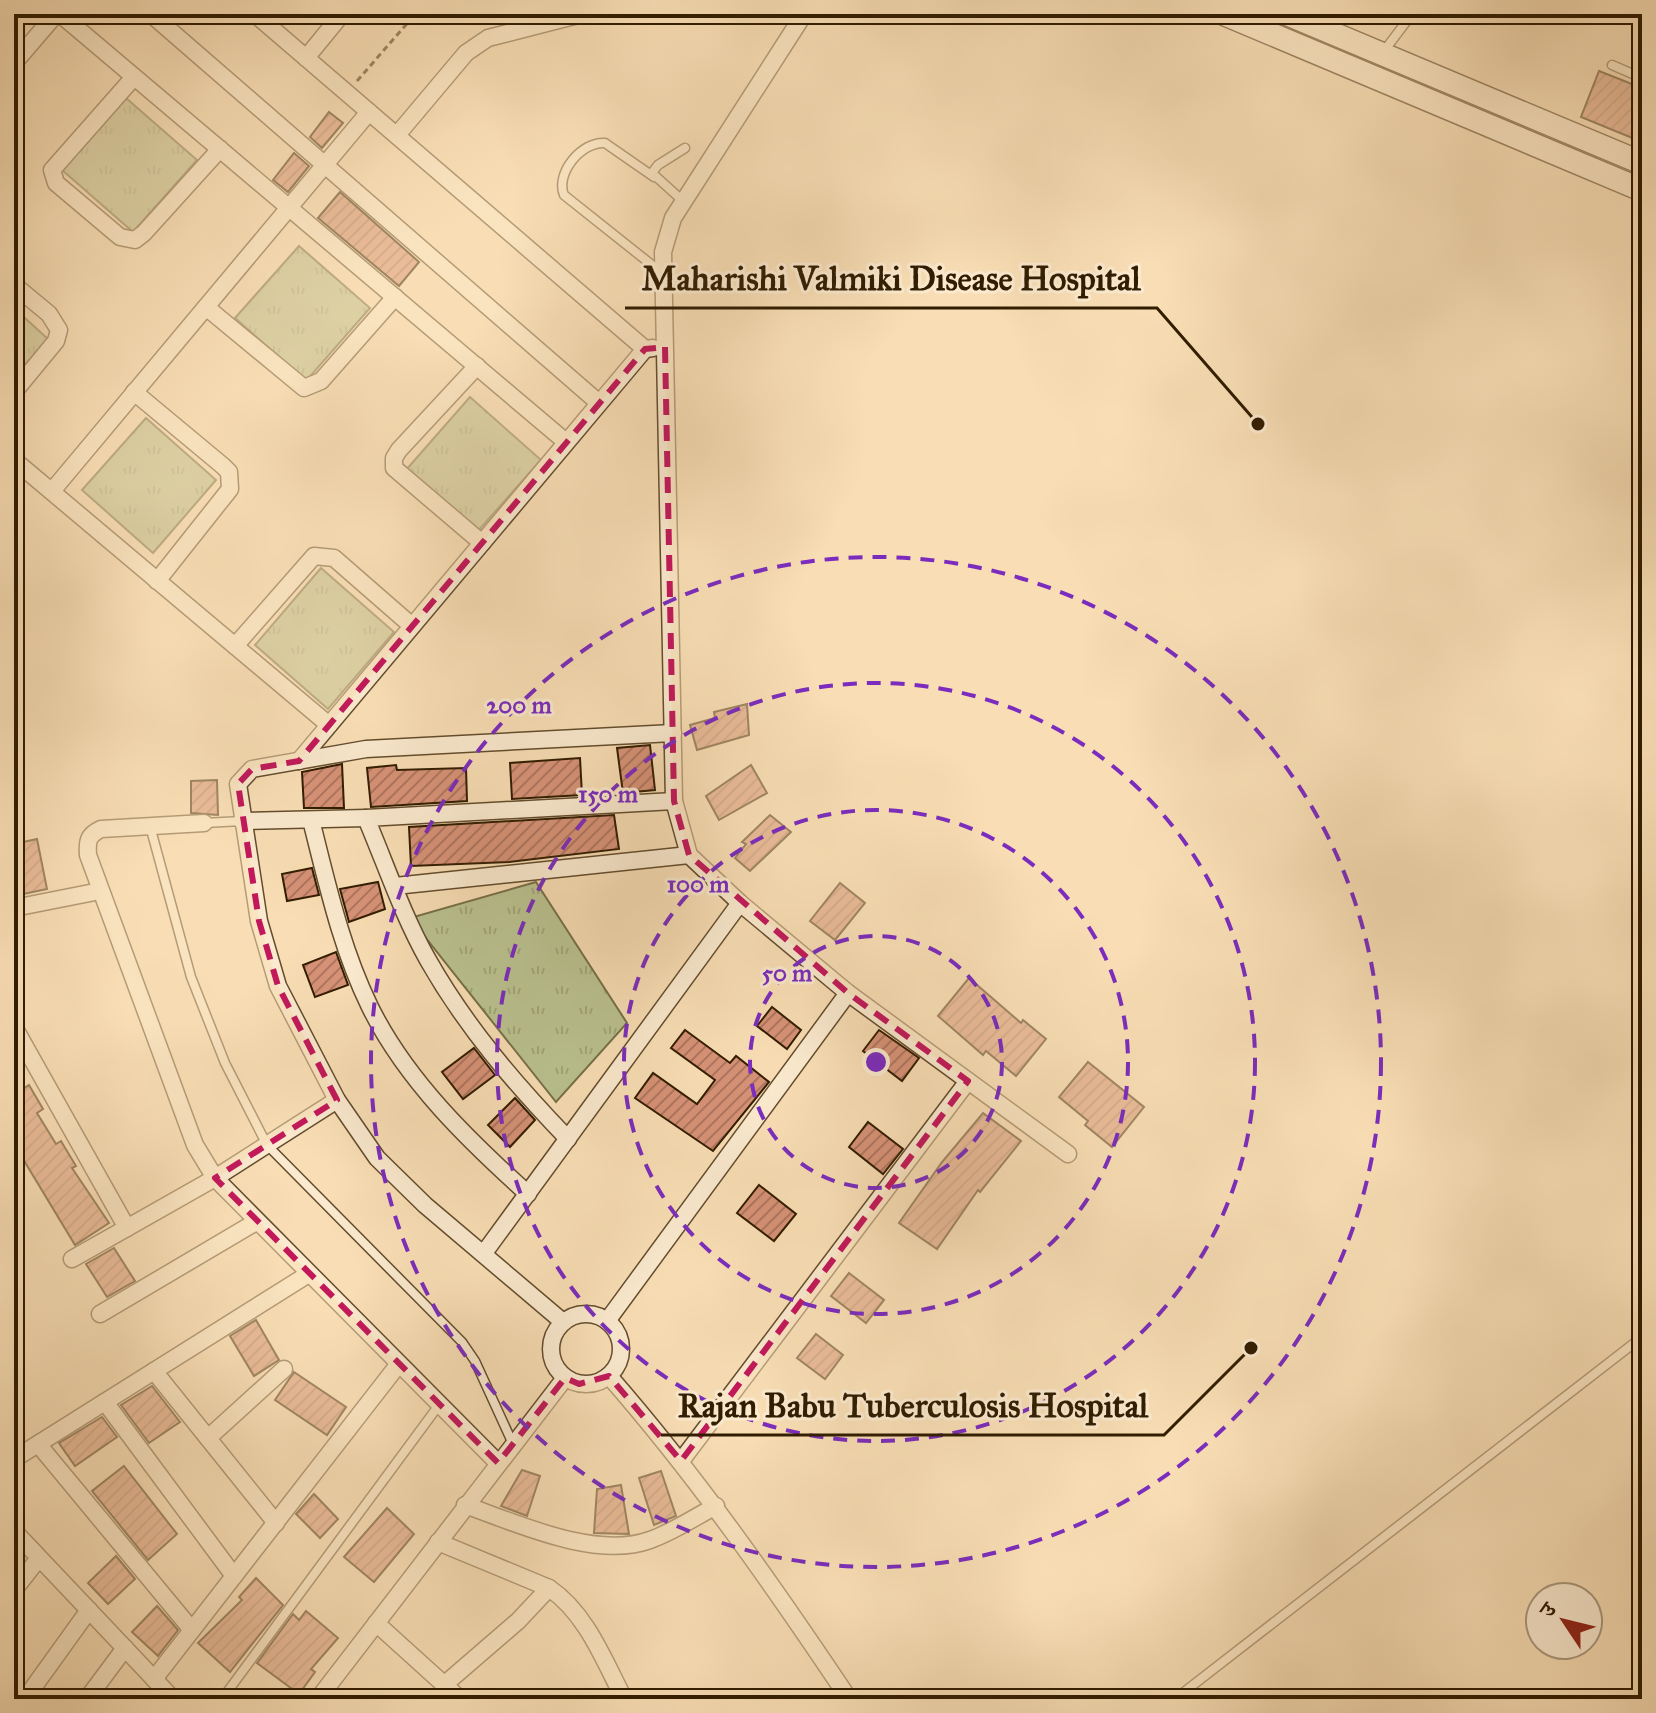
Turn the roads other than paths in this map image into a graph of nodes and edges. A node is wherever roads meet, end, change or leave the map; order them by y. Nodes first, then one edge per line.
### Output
1 (58, 14) edge
2 (151, 14) edge
3 (255, 14) edge
4 (342, 14) edge
5 (582, 14) edge
6 (804, 14) edge
7 (1224, 14) edge
8 (1287, 14) edge
9 (1412, 14) edge
10 (522, 20) edge
11 (1382, 54) junction
12 (306, 58) junction
13 (14, 63) edge
14 (1612, 65) dead end
15 (134, 77) junction
16 (1372, 77) junction
17 (1642, 78) edge
18 (369, 112) junction
19 (397, 135) junction
20 (1578, 136) junction
21 (685, 148) dead end
22 (220, 149) junction
23 (1570, 160) junction
24 (1642, 163) edge
25 (325, 168) junction
26 (654, 177) junction
27 (1642, 190) edge
28 (684, 202) junction
29 (290, 208) junction
30 (664, 274) junction
31 (14, 285) edge
32 (395, 297) junction
33 (206, 307) junction
34 (665, 347) junction
35 (645, 349) junction
36 (477, 366) junction
37 (14, 392) edge
38 (134, 392) junction
39 (599, 403) junction
40 (566, 442) junction
41 (14, 460) edge
42 (52, 491) junction
43 (482, 543) junction
44 (157, 581) junction
45 (412, 626) junction
46 (235, 646) junction
47 (329, 725) junction
48 (673, 733) junction
49 (299, 761) junction
50 (674, 801) junction
51 (366, 818) junction
52 (311, 820) junction
53 (242, 821) junction
54 (204, 823) joint
55 (150, 826) junction
56 (689, 855) junction
57 (395, 886) junction
58 (100, 891) junction
59 (740, 903) junction
60 (14, 908) edge
61 (848, 993) junction
62 (14, 1027) edge
63 (968, 1081) junction
64 (337, 1100) junction
65 (568, 1139) junction
66 (267, 1145) junction
67 (1068, 1154) dead end
68 (215, 1178) junction
69 (528, 1194) junction
70 (256, 1222) junction
71 (127, 1228) junction
72 (484, 1253) junction
73 (72, 1259) dead end
74 (307, 1275) junction
75 (100, 1314) dead end
76 (607, 1321) junction
77 (563, 1322) junction
78 (1642, 1337) edge
79 (398, 1365) junction
80 (284, 1369) dead end
81 (154, 1371) junction
82 (609, 1376) junction
83 (565, 1378) junction
84 (105, 1402) junction
85 (439, 1405) junction
86 (208, 1438) junction
87 (38, 1444) junction
88 (513, 1444) junction
89 (14, 1459) edge
90 (681, 1461) junction
91 (498, 1463) junction
92 (465, 1505) junction
93 (716, 1506) junction
94 (276, 1523) junction
95 (14, 1531) edge
96 (438, 1542) junction
97 (39, 1558) junction
98 (234, 1576) junction
99 (549, 1588) junction
100 (14, 1590) edge
101 (89, 1610) junction
102 (376, 1623) junction
103 (192, 1630) junction
104 (125, 1648) junction
105 (154, 1679) junction
106 (445, 1684) junction
107 (25, 1699) edge
108 (87, 1699) edge
109 (173, 1699) edge
110 (222, 1699) edge
111 (318, 1699) edge
112 (460, 1699) edge
113 (624, 1699) edge
114 (849, 1699) edge
115 (1175, 1699) edge

1 - 13 street
1 - 15 street
2 - 25 street
3 - 12 street
4 - 12 street
5 - 10 street
6 - 28 street
7 - 16 main road
8 - 11 main road
9 - 11 lane
10 - 19 street
11 - 16 lane
11 - 20 main road
12 - 18 street
14 - 17 lane
15 - 22 street
15 - 22 street
16 - 23 main road
18 - 19 street
18 - 25 street
19 - 35 street
20 - 23 main road
20 - 24 main road
21 - 26 lane
22 - 29 street
23 - 27 main road
25 - 29 street
25 - 39 street
26 - 28 lane
26 - 30 lane
28 - 30 street
29 - 32 street
29 - 33 street
30 - 34 street
31 - 37 street
32 - 33 street
32 - 36 street
33 - 38 street
34 - 35 street
34 - 48 street
35 - 39 street
36 - 40 street
36 - 43 street
38 - 42 street
38 - 44 street
39 - 40 street
40 - 43 street
41 - 42 street
42 - 44 street
43 - 45 street
44 - 46 street
45 - 46 street
45 - 47 street
46 - 47 street
47 - 49 street
48 - 49 street
48 - 50 street
49 - 53 street
50 - 51 street
50 - 56 street
51 - 52 street
51 - 57 street
52 - 53 street
52 - 69 street
53 - 54 lane
53 - 64 street
54 - 55 street
55 - 58 street
55 - 66 lane
56 - 57 street
56 - 59 street
57 - 65 street
58 - 60 street
58 - 68 street
59 - 61 street
59 - 65 street
61 - 63 street
61 - 76 street
62 - 71 street
63 - 67 street
63 - 90 street
64 - 66 street
64 - 72 street
65 - 69 street
66 - 68 street
66 - 88 lane
68 - 70 street
68 - 71 street
69 - 72 street
70 - 74 street
70 - 75 street
71 - 73 street
72 - 77 street
74 - 79 street
74 - 81 street
76 - 77 street
76 - 82 street
77 - 83 street
78 - 115 lane
79 - 85 street
79 - 94 street
80 - 86 street
81 - 84 street
81 - 86 street
82 - 83 street
82 - 90 street
83 - 88 street
84 - 87 street
84 - 98 street
85 - 91 street
85 - 110 lane
86 - 94 street
87 - 89 street
87 - 103 street
88 - 91 street
90 - 93 street
91 - 92 street
92 - 93 street
92 - 96 street
93 - 114 street
94 - 98 street
95 - 97 street
96 - 99 street
96 - 102 street
97 - 100 street
97 - 101 street
98 - 103 street
99 - 106 street
99 - 113 street
101 - 104 street
101 - 107 street
102 - 106 street
102 - 111 street
103 - 105 street
104 - 105 street
104 - 108 street
105 - 109 street
106 - 112 street

